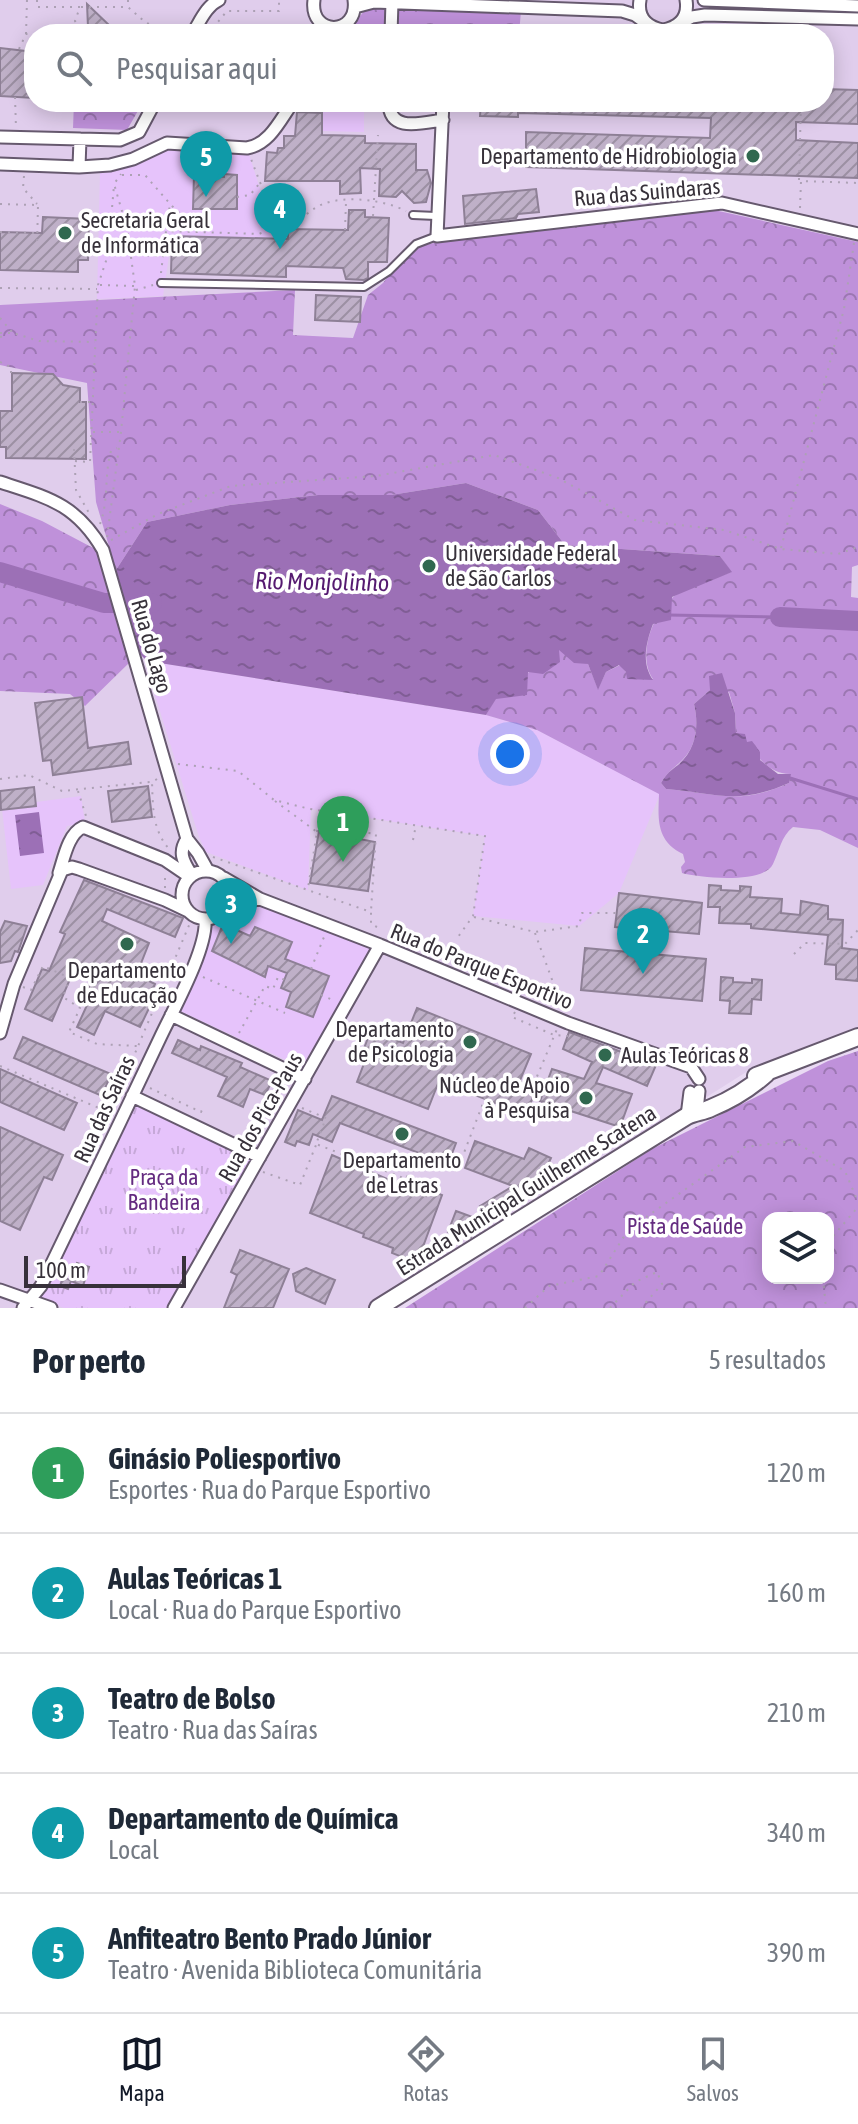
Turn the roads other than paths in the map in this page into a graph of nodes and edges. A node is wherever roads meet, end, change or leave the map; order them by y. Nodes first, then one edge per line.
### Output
1 (219, 0) edge
2 (314, 0) edge
3 (640, 0) edge
4 (686, 0) edge
5 (704, 0) edge
6 (392, 2) junction
7 (355, 4) edge
8 (858, 6) edge
9 (858, 19) edge
10 (349, 22) joint
11 (646, 23) joint
12 (680, 23) joint
13 (199, 24) edge
14 (323, 24) edge
15 (345, 24) edge
16 (391, 24) edge
17 (150, 112) edge
18 (286, 112) edge
19 (390, 112) edge
20 (443, 112) edge
21 (443, 120) junction
22 (139, 132) junction
23 (0, 137) edge
24 (80, 139) junction
25 (161, 145) junction
26 (0, 164) edge
27 (79, 167) junction
28 (413, 215) road end
29 (436, 216) junction
30 (856, 234) edge
31 (437, 236) junction
32 (161, 283) road end
33 (0, 482) edge
34 (187, 839) junction
35 (208, 871) junction
36 (191, 876) junction
37 (58, 877) junction
38 (224, 878) junction
39 (260, 899) junction
40 (224, 911) junction
41 (185, 914) junction
42 (205, 919) junction
43 (380, 945) junction
44 (9, 988) edge
45 (171, 1015) junction
46 (0, 1033) edge
47 (858, 1037) edge
48 (305, 1079) junction
49 (132, 1096) junction
50 (692, 1113) junction
51 (257, 1163) junction
52 (0, 1290) edge
53 (26, 1304) edge
54 (51, 1308) edge
55 (174, 1308) edge
56 (378, 1308) edge

1 - 13 street
2 - 14 street
3 - 11 street
4 - 12 street
5 - 8 street
6 - 7 street
6 - 11 street
6 - 16 street
7 - 10 street
9 - 12 street
10 - 15 street
17 - 22 street
18 - 25 street
19 - 21 street
20 - 21 street
21 - 29 street
22 - 24 street
22 - 25 street
23 - 24 street
24 - 27 street
25 - 27 street
26 - 27 street
28 - 29 lane
29 - 31 street
30 - 31 street, Rua das Suindaras
31 - 32 lane
33 - 34 street, Rua do Lago
34 - 35 street, Rua do Lago
34 - 36 street
35 - 36 street
35 - 38 street
36 - 37 street
36 - 41 street
37 - 41 street
37 - 44 street
38 - 39 street, Rua do Parque Esportivo
38 - 40 street
39 - 40 street
39 - 43 street, Rua do Parque Esportivo
40 - 42 street
41 - 42 street
42 - 45 street, Rua das Saíras
43 - 48 street, Rua dos Pica-Paus
43 - 50 street, Rua do Parque Esportivo
44 - 46 street
45 - 48 street
45 - 49 street, Rua das Saíras
47 - 50 main road, Estrada Municipal Guilherme Scatena
48 - 51 street, Rua dos Pica-Paus
49 - 51 street
49 - 53 street, Rua das Saíras
50 - 56 main road, Estrada Municipal Guilherme Scatena
51 - 55 street, Rua dos Pica-Paus
52 - 53 street
53 - 54 street

